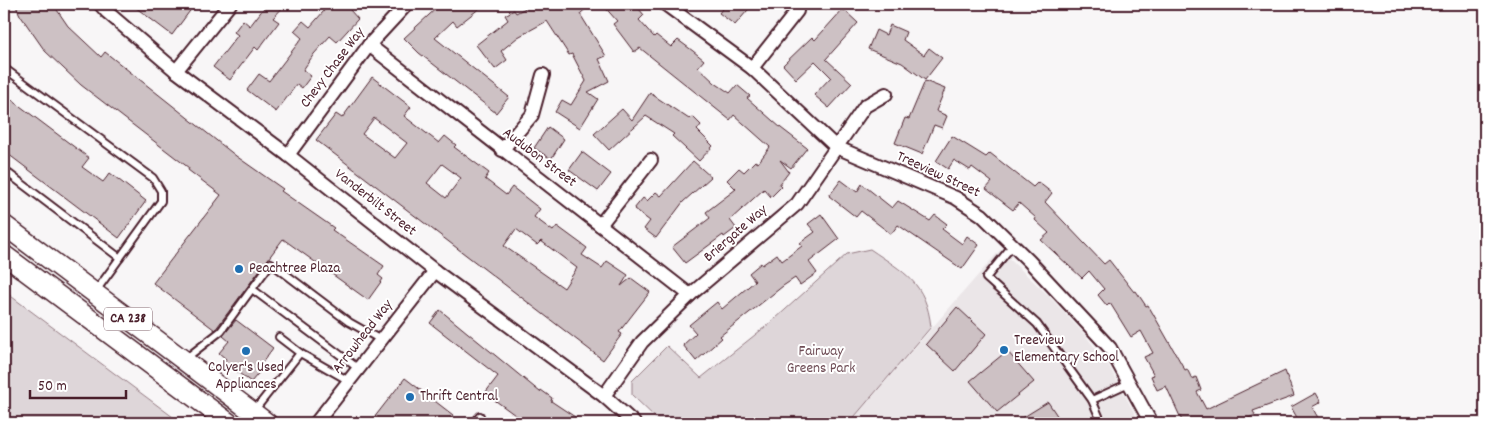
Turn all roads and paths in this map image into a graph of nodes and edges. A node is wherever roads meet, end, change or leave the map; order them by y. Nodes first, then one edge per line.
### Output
1 (100, 4) edge
2 (230, 4) edge
3 (407, 4) edge
4 (665, 4) edge
5 (797, 11) dead end
6 (369, 45) junction
7 (4, 68) edge
8 (752, 68) junction
9 (176, 71) junction
10 (543, 74) dead end
11 (886, 94) dead end
12 (836, 147) junction
13 (502, 150) junction
14 (288, 155) junction
15 (651, 160) dead end
16 (4, 170) edge
17 (4, 225) edge
18 (600, 225) junction
19 (1012, 246) junction
20 (4, 255) edge
21 (120, 258) junction
22 (435, 271) junction
23 (252, 289) junction
24 (95, 293) junction
25 (690, 296) junction
26 (279, 337) dead end
27 (381, 340) junction
28 (300, 353) junction
29 (183, 360) junction
30 (359, 369) junction
31 (349, 381) junction
32 (1128, 382) junction
33 (604, 396) junction
34 (1092, 400) junction
35 (480, 416) dead end
36 (260, 418) edge
37 (322, 421) edge
38 (229, 423) edge
39 (474, 423) edge
40 (634, 423) edge
41 (1102, 423) edge
42 (1151, 423) edge

1 - 9 street, Vanderbilt Street
2 - 9 street
3 - 6 street, Chevy Chase Way
4 - 8 street, Treeview Street
5 - 8 street
6 - 13 street, Audubon Street
6 - 14 street, Chevy Chase Way
7 - 21 lane
8 - 12 street, Treeview Street
9 - 14 street, Vanderbilt Street
10 - 13 street
11 - 12 street, Briergate Way
12 - 19 street, Treeview Street
12 - 25 street, Briergate Way
13 - 18 street, Audubon Street
14 - 22 street, Vanderbilt Street
15 - 18 street
16 - 21 lane
17 - 24 main road, CA 238
18 - 25 street, Audubon Street
19 - 32 street, Treeview Street
19 - 34 lane
20 - 38 main road, CA 238
21 - 24 lane
22 - 27 street, Arrowhead Way
22 - 33 street, Vanderbilt Street
23 - 27 lane
23 - 29 lane
23 - 30 lane
24 - 29 main road, CA 238
25 - 33 street, Briergate Way
26 - 28 lane
27 - 30 street, Arrowhead Way
28 - 31 lane
28 - 36 lane
29 - 36 main road, CA 238
30 - 31 street, Arrowhead Way
31 - 37 street, Arrowhead Way
32 - 34 lane
32 - 42 street, Treeview Street
33 - 40 street, Vanderbilt Street
34 - 41 lane
35 - 39 lane

